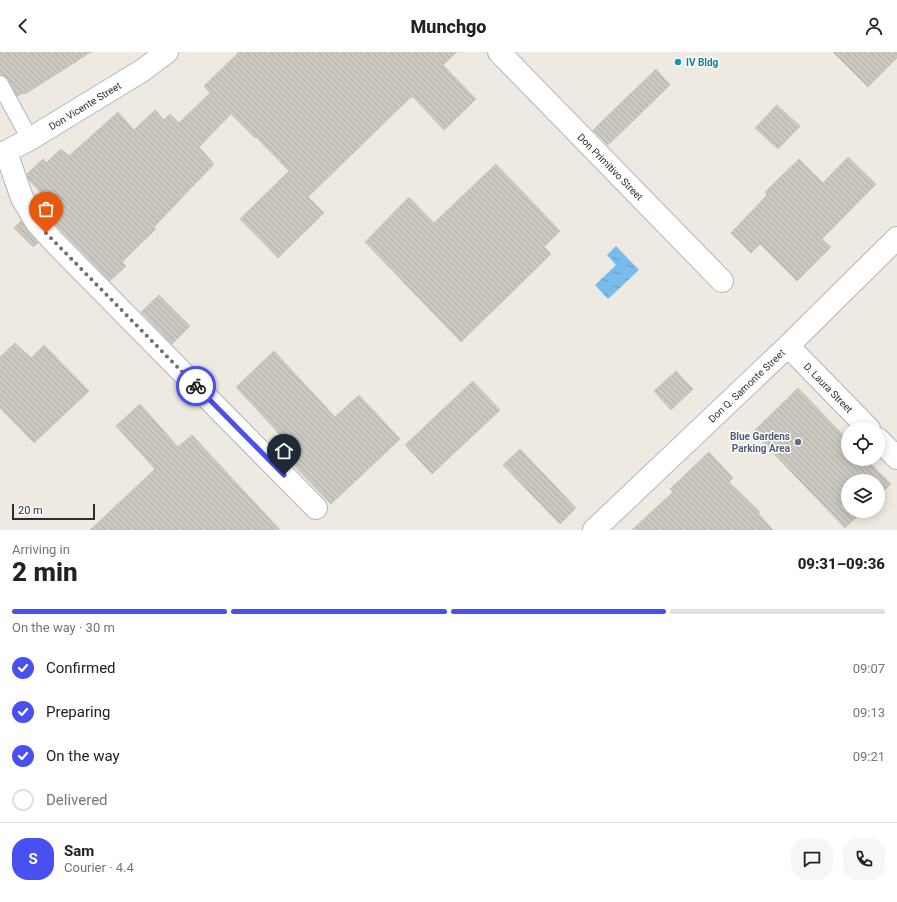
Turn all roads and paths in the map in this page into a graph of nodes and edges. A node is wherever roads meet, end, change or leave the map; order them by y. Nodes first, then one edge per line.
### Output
1 (167, 52) edge
2 (499, 52) edge
3 (0, 84) edge
4 (30, 139) junction
5 (3, 153) edge
6 (897, 238) edge
7 (722, 281) dead end
8 (788, 346) junction
9 (862, 422) edge
10 (885, 446) edge
11 (897, 458) edge
12 (316, 508) dead end
13 (594, 530) edge

1 - 4 street, Don Vicente Street
2 - 7 street, Don Primitivo Street
3 - 4 lane
4 - 5 street, Don Vicente Street
5 - 12 street
6 - 8 street, Don Q. Samonte Street
8 - 9 street, D. Laura Street
8 - 13 street, Don Q. Samonte Street
10 - 11 street

